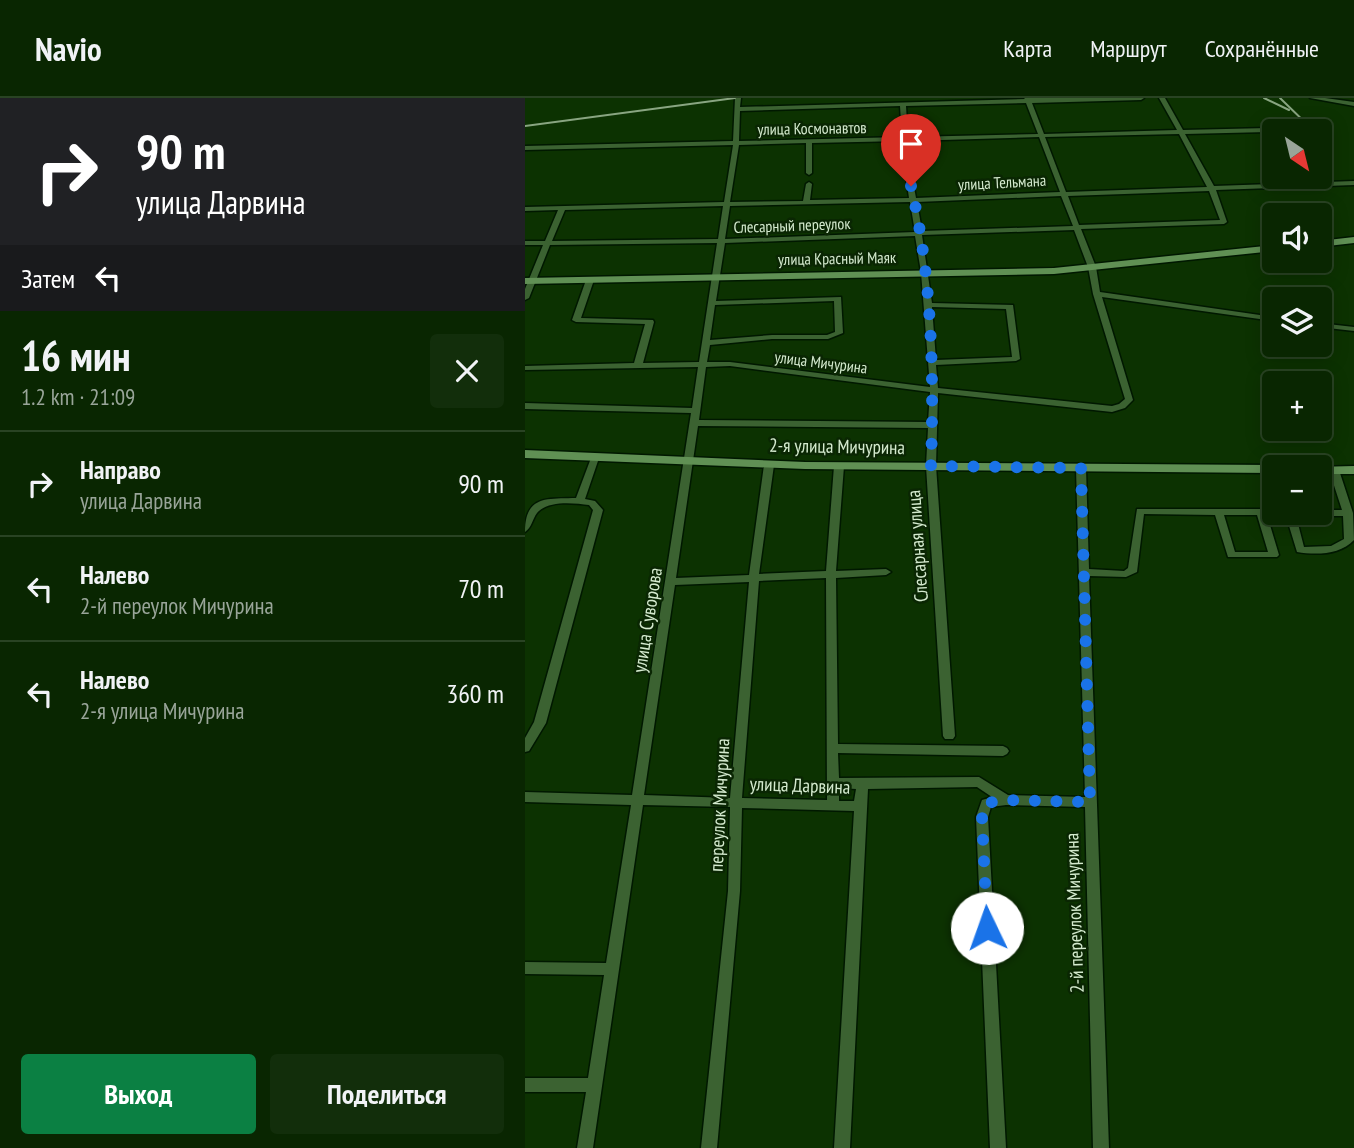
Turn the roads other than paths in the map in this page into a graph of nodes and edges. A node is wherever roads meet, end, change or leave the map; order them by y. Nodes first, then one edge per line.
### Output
1 (1141, 98) edge
2 (1162, 98) edge
3 (1313, 98) edge
4 (1027, 99) edge
5 (739, 104) edge
6 (903, 104) junction
7 (1354, 104) edge
8 (1262, 130) edge
9 (1180, 133) junction
10 (1044, 136) junction
11 (906, 140) junction
12 (809, 142) junction
13 (736, 143) junction
14 (525, 148) edge
15 (809, 173) dead end
16 (1354, 183) edge
17 (809, 184) dead end
18 (1210, 187) junction
19 (1062, 194) junction
20 (914, 200) junction
21 (806, 203) junction
22 (727, 205) junction
23 (562, 208) junction
24 (525, 209) edge
25 (1076, 229) junction
26 (919, 235) junction
27 (1354, 240) edge
28 (720, 241) junction
29 (525, 243) edge
30 (545, 243) junction
31 (1332, 243) edge
32 (1262, 249) edge
33 (1092, 267) junction
34 (925, 272) junction
35 (716, 277) junction
36 (590, 280) junction
37 (529, 281) edge
38 (1097, 294) junction
39 (525, 298) edge
40 (712, 303) junction
41 (928, 305) junction
42 (1262, 317) edge
43 (1332, 326) edge
44 (1354, 329) edge
45 (706, 343) junction
46 (703, 363) junction
47 (932, 363) junction
48 (638, 365) junction
49 (525, 369) edge
50 (934, 390) junction
51 (525, 406) edge
52 (695, 417) junction
53 (932, 425) junction
54 (525, 454) edge
55 (595, 458) junction
56 (688, 463) junction
57 (769, 465) junction
58 (839, 466) junction
59 (931, 466) junction
60 (1081, 468) junction
61 (1262, 469) edge
62 (1334, 470) joint
63 (1354, 470) edge
64 (580, 500) junction
65 (1219, 512) junction
66 (1261, 512) joint
67 (1332, 513) edge
68 (1348, 513) junction
69 (1291, 525) edge
70 (525, 529) edge
71 (887, 572) dead end
72 (1085, 572) junction
73 (831, 574) junction
74 (754, 577) junction
75 (670, 582) junction
76 (949, 736) dead end
77 (525, 748) edge
78 (834, 748) junction
79 (1003, 751) dead end
80 (834, 783) junction
81 (862, 784) junction
82 (525, 797) edge
83 (638, 799) junction
84 (1006, 800) junction
85 (1090, 802) junction
86 (736, 803) junction
87 (833, 806) junction
88 (860, 806) junction
89 (525, 968) edge
90 (612, 969) junction
91 (525, 1085) edge
92 (594, 1085) junction
93 (585, 1148) edge
94 (709, 1148) edge
95 (842, 1148) edge
96 (998, 1148) edge
97 (1101, 1148) edge

1 - 4 street
2 - 9 street
3 - 7 street
4 - 6 street
4 - 10 street
5 - 6 street
5 - 13 street, улица Суворова
6 - 11 street, Слесарная улица
8 - 9 street, улица Космонавтов
9 - 10 street, улица Космонавтов
9 - 18 street
10 - 11 street, улица Космонавтов
10 - 19 street
11 - 12 street, улица Космонавтов
11 - 20 street, Слесарная улица
12 - 13 street, улица Космонавтов
12 - 15 street
13 - 14 street, улица Космонавтов
13 - 22 street, улица Суворова
16 - 18 street, улица Тельмана
17 - 21 street
18 - 19 street, улица Тельмана
18 - 25 street, Слесарный переулок
19 - 20 street, улица Тельмана
19 - 25 street
20 - 21 street, улица Тельмана
20 - 26 street, Слесарная улица
21 - 22 street, улица Тельмана
22 - 23 street, улица Тельмана
22 - 28 street, улица Суворова
23 - 24 street, улица Тельмана
23 - 30 street
25 - 26 street, Слесарный переулок
25 - 33 street
26 - 28 street, Слесарный переулок
26 - 34 street, Слесарная улица
27 - 31 main road
28 - 30 street, Слесарный переулок
28 - 35 street, улица Суворова
29 - 30 street, Слесарный переулок
30 - 37 street
32 - 33 main road, улица Красный Маяк
33 - 34 main road, улица Красный Маяк
33 - 38 street
34 - 35 main road, улица Красный Маяк
34 - 41 street, Слесарная улица
35 - 36 main road, улица Красный Маяк
35 - 40 street, улица Суворова
36 - 37 main road, улица Красный Маяк
36 - 48 street
37 - 39 street
38 - 42 street
38 - 50 street, улица Мичурина
40 - 45 street, улица Суворова
40 - 45 street
41 - 47 street, Слесарная улица
41 - 47 street
43 - 44 street
45 - 46 street, улица Суворова
46 - 48 street, улица Мичурина
46 - 50 street, улица Мичурина
46 - 52 street, улица Суворова
47 - 50 street, Слесарная улица
48 - 49 street, улица Мичурина
50 - 53 street, Слесарная улица
51 - 52 street
52 - 53 street
52 - 56 street, улица Суворова
53 - 59 street, Слесарная улица
54 - 55 main road, 2-я улица Мичурина
55 - 56 main road, 2-я улица Мичурина
55 - 64 street
56 - 57 main road, 2-я улица Мичурина
56 - 75 street, улица Суворова
57 - 58 main road, 2-я улица Мичурина
57 - 74 street, переулок Мичурина
58 - 59 main road, 2-я улица Мичурина
58 - 73 street
59 - 60 main road, 2-я улица Мичурина
59 - 76 street, Слесарная улица
60 - 61 main road, 2-я улица Мичурина
60 - 72 street, 2-й переулок Мичурина
62 - 63 main road
62 - 68 street
64 - 70 street
64 - 77 street
65 - 66 street
65 - 66 street
65 - 72 street
67 - 68 street
68 - 69 street
71 - 73 street
72 - 85 street, 2-й переулок Мичурина
73 - 74 street
73 - 78 street
74 - 75 street
74 - 86 street, переулок Мичурина
75 - 83 street, улица Суворова
78 - 79 street
78 - 80 street
80 - 81 street
80 - 87 street
81 - 84 street, улица Дарвина
81 - 88 street, улица Дарвина
82 - 83 street, улица Дарвина
83 - 86 street, улица Дарвина
83 - 90 street, улица Суворова
84 - 85 street, улица Дарвина
84 - 96 street
85 - 97 street, 2-й переулок Мичурина
86 - 87 street, улица Дарвина
86 - 94 street, переулок Мичурина
87 - 88 street, улица Дарвина
88 - 95 street
89 - 90 street
90 - 92 street, улица Суворова
91 - 92 street
92 - 93 street, улица Суворова

